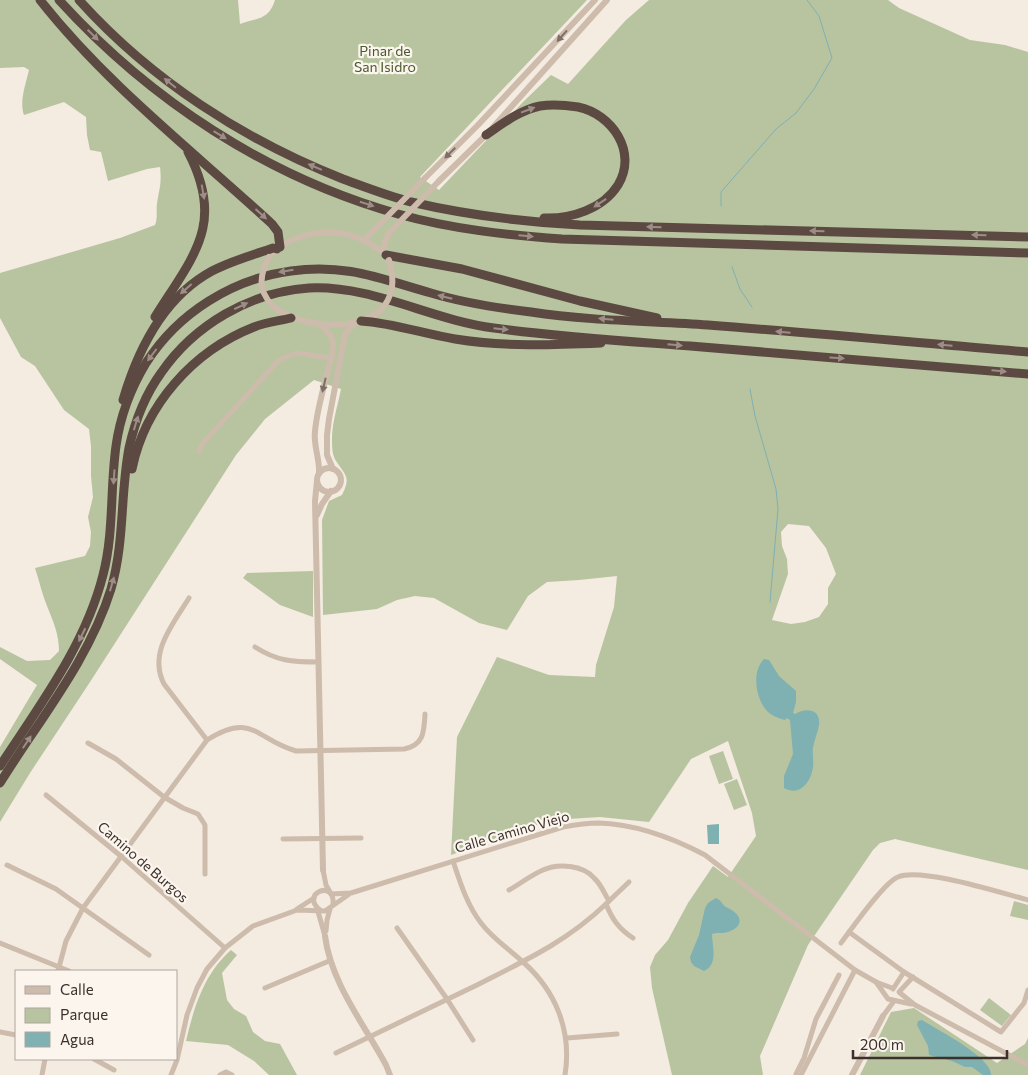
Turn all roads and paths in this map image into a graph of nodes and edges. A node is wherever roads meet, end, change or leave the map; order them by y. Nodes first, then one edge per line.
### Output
1 (40, 0) edge
2 (59, 0) edge
3 (79, 0) edge
4 (595, 0) edge
5 (607, 0) edge
6 (486, 135) junction
7 (185, 147) junction
8 (410, 202) junction
9 (1028, 237) edge
10 (364, 240) junction
11 (278, 248) junction
12 (1028, 253) edge
13 (387, 256) junction
14 (291, 318) junction
15 (358, 322) junction
16 (320, 324) junction
17 (707, 325) junction
18 (626, 341) junction
19 (1028, 352) edge
20 (331, 358) junction
21 (134, 366) junction
22 (1028, 374) edge
23 (120, 428) junction
24 (199, 451) dead end
25 (333, 468) junction
26 (318, 473) junction
27 (317, 482) junction
28 (125, 488) junction
29 (331, 491) junction
30 (316, 517) junction
31 (188, 598) dead end
32 (254, 647) dead end
33 (318, 662) junction
34 (425, 714) dead end
35 (207, 740) junction
36 (88, 743) dead end
37 (320, 752) junction
38 (0, 766) edge
39 (0, 783) edge
40 (46, 795) dead end
41 (164, 797) junction
42 (322, 838) junction
43 (361, 838) dead end
44 (283, 839) dead end
45 (122, 857) junction
46 (453, 860) junction
47 (7, 865) dead end
48 (323, 870) junction
49 (205, 874) dead end
50 (629, 882) dead end
51 (509, 890) dead end
52 (320, 891) junction
53 (331, 893) junction
54 (351, 893) junction
55 (314, 898) junction
56 (1028, 900) edge
57 (607, 902) junction
58 (332, 907) junction
59 (83, 908) junction
60 (297, 910) junction
61 (318, 910) junction
62 (397, 928) dead end
63 (849, 932) junction
64 (325, 936) junction
65 (632, 938) dead end
66 (0, 943) edge
67 (841, 943) dead end
68 (225, 948) junction
69 (150, 955) dead end
70 (329, 961) junction
71 (523, 962) junction
72 (58, 969) edge
73 (855, 970) junction
74 (904, 972) junction
75 (839, 974) dead end
76 (913, 977) junction
77 (876, 982) junction
78 (265, 988) dead end
79 (893, 988) junction
80 (1028, 990) edge
81 (900, 992) junction
82 (887, 998) junction
83 (448, 999) junction
84 (896, 1001) junction
85 (915, 1005) junction
86 (883, 1016) junction
87 (0, 1032) edge
88 (618, 1034) dead end
89 (15, 1035) edge
90 (370, 1036) junction
91 (566, 1038) junction
92 (473, 1040) dead end
93 (336, 1053) dead end
94 (178, 1056) edge
95 (45, 1060) edge
96 (96, 1060) edge
97 (177, 1060) edge
98 (1028, 1065) edge
99 (114, 1070) dead end
100 (42, 1075) edge
101 (171, 1075) edge
102 (220, 1075) edge
103 (232, 1075) edge
104 (390, 1075) edge
105 (565, 1075) edge
106 (797, 1075) edge
107 (801, 1075) edge
108 (852, 1075) edge

1 - 7 highway
2 -> 12 highway
8 -> 3 highway
4 -> 10 street, bridge
5 - 6 street
6 -> 8 highway
6 - 13 street, bridge
7 -> 11 highway
7 -> 21 highway
9 -> 8 highway
10 - 11 street
10 - 13 street
11 - 14 street, bridge
11 -> 21 highway
13 - 15 street, bridge
13 - 17 highway
14 - 16 street
14 - 28 highway
15 - 16 street
15 - 18 highway
15 - 25 street
16 - 20 street
19 -> 17 highway
17 -> 23 highway
18 -> 22 highway
28 -> 18 highway
20 - 24 street
20 -> 26 street
21 - 23 highway
23 -> 38 highway
25 - 26 street
25 - 29 street
26 - 27 street
27 - 29 street
27 - 30 street
39 -> 28 highway
29 - 30 street
30 - 33 street
31 - 35 street
32 - 33 street
33 - 37 street
34 - 37 street
35 - 37 street
35 - 41 street
36 - 41 street
37 - 42 street
40 - 45 street, Camino de Burgos
41 - 45 street
41 - 49 street
42 - 43 street
42 - 44 street
42 - 48 street
45 - 59 street
45 - 68 street, Camino de Burgos
46 - 54 street, Calle Camino Viejo
46 - 71 street
46 - 73 street, Calle Camino Viejo
47 - 59 street
48 - 52 street
48 - 53 street
50 - 57 street
51 - 57 street
52 - 53 street
52 - 55 street
53 - 54 street, Calle Camino Viejo
53 - 58 street
54 - 58 street, Calle Camino Viejo
55 - 60 street
55 - 61 street
56 - 63 street
57 - 65 street
57 - 71 street
58 - 61 street
58 - 64 street
59 - 69 street
59 - 72 street
60 - 61 street
60 - 68 street
61 - 64 street
62 - 83 street
63 - 67 street
63 - 74 street
64 - 70 street
66 - 72 street
68 - 94 street
70 - 78 street
70 - 90 street
71 - 83 street
71 - 91 street
73 - 77 street, Calle Camino Viejo
73 - 107 street
74 - 76 street
74 - 79 street
75 - 106 street
76 - 80 street
76 - 81 street
77 - 79 street, Calle Camino Viejo
77 - 82 street, Calle Camino Viejo
79 - 81 street
79 - 82 street
81 - 84 street
81 - 85 street
82 - 84 street
82 - 86 street
83 - 90 street
83 - 92 street
84 - 85 street
84 - 86 street
85 - 98 street
86 - 108 street
87 - 89 street
88 - 91 street
90 - 93 street
90 - 104 street
91 - 105 street
95 - 100 street
96 - 99 street
97 - 101 street
102 - 103 street

